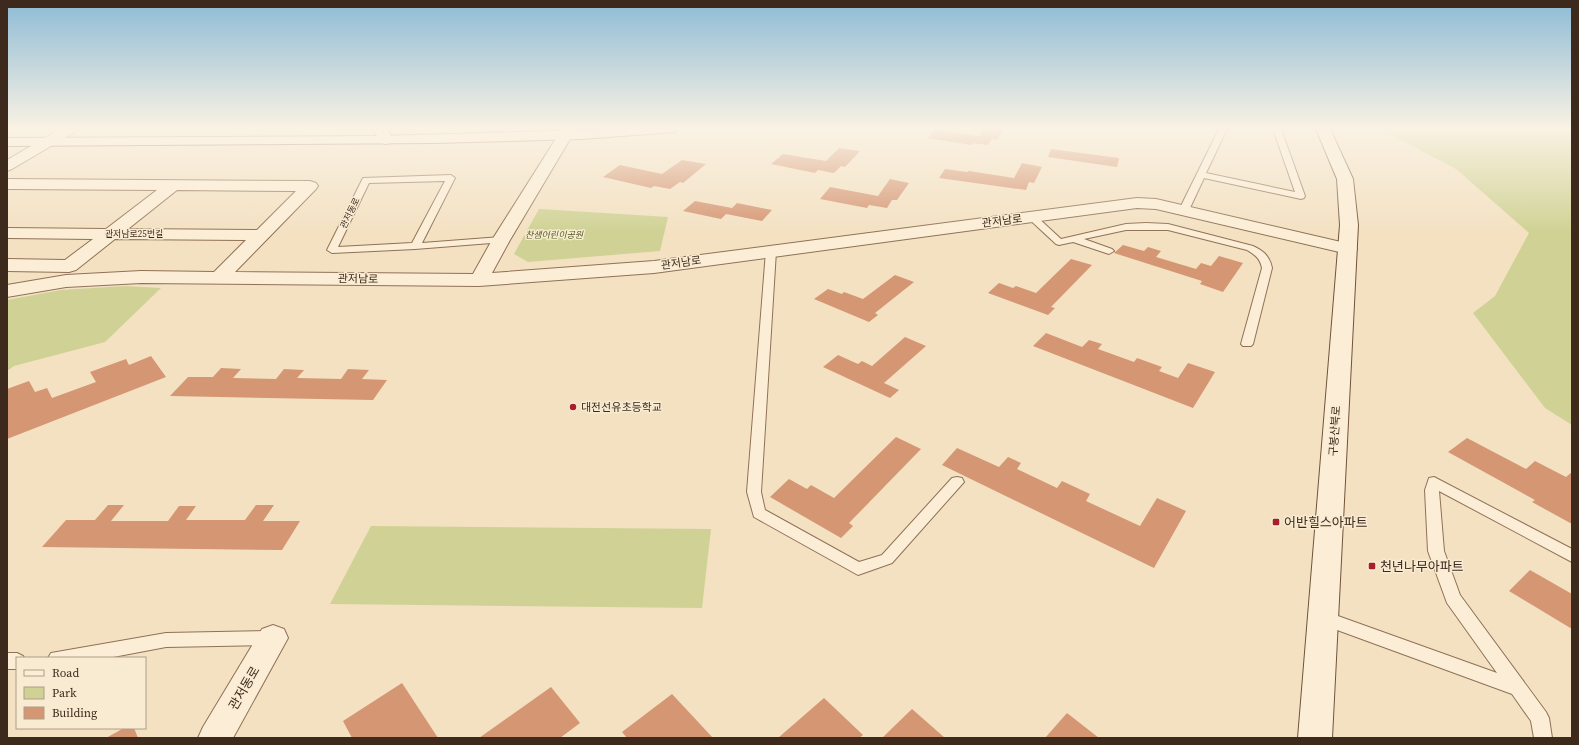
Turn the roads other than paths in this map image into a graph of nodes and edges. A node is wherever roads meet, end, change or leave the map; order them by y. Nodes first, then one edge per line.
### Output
1 (548, 164) edge
2 (1206, 164) edge
3 (1289, 164) edge
4 (1339, 164) edge
5 (1201, 175) junction
6 (7, 184) edge
7 (173, 185) junction
8 (1184, 210) junction
9 (1032, 217) junction
10 (7, 233) edge
11 (110, 234) junction
12 (261, 235) junction
13 (1074, 239) junction
14 (500, 240) junction
15 (415, 246) junction
16 (1348, 249) junction
17 (771, 251) junction
18 (1109, 251) dead end
19 (7, 265) edge
20 (219, 278) junction
21 (479, 280) junction
22 (7, 291) edge
23 (1247, 344) dead end
24 (957, 482) dead end
25 (1572, 556) edge
26 (1323, 618) junction
27 (273, 638) joint
28 (74, 657) edge
29 (1518, 688) junction
30 (215, 738) edge
31 (1315, 738) edge
32 (1543, 738) edge

1 - 14 street
2 - 5 lane
3 - 5 lane
4 - 16 street, 구봉산북로
5 - 8 lane
6 - 7 street
7 - 11 street
7 - 12 street
8 - 9 street, 관저남로
8 - 16 street, 관저남로
9 - 13 lane
9 - 17 street, 관저남로
10 - 11 street, 관저남로25번길
11 - 12 street, 관저남로25번길
11 - 19 street
12 - 20 street
13 - 18 lane
13 - 23 lane
14 - 15 lane, 관저동로
14 - 21 street
15 - 15 lane, 관저동로
16 - 26 street, 구봉산북로
17 - 21 street, 관저남로
17 - 24 lane
20 - 21 street, 관저남로
20 - 22 street, 관저남로
25 - 29 lane
26 - 29 lane
26 - 31 street, 구봉산북로
27 - 28 lane
27 - 30 street, 관저동로
29 - 32 lane

